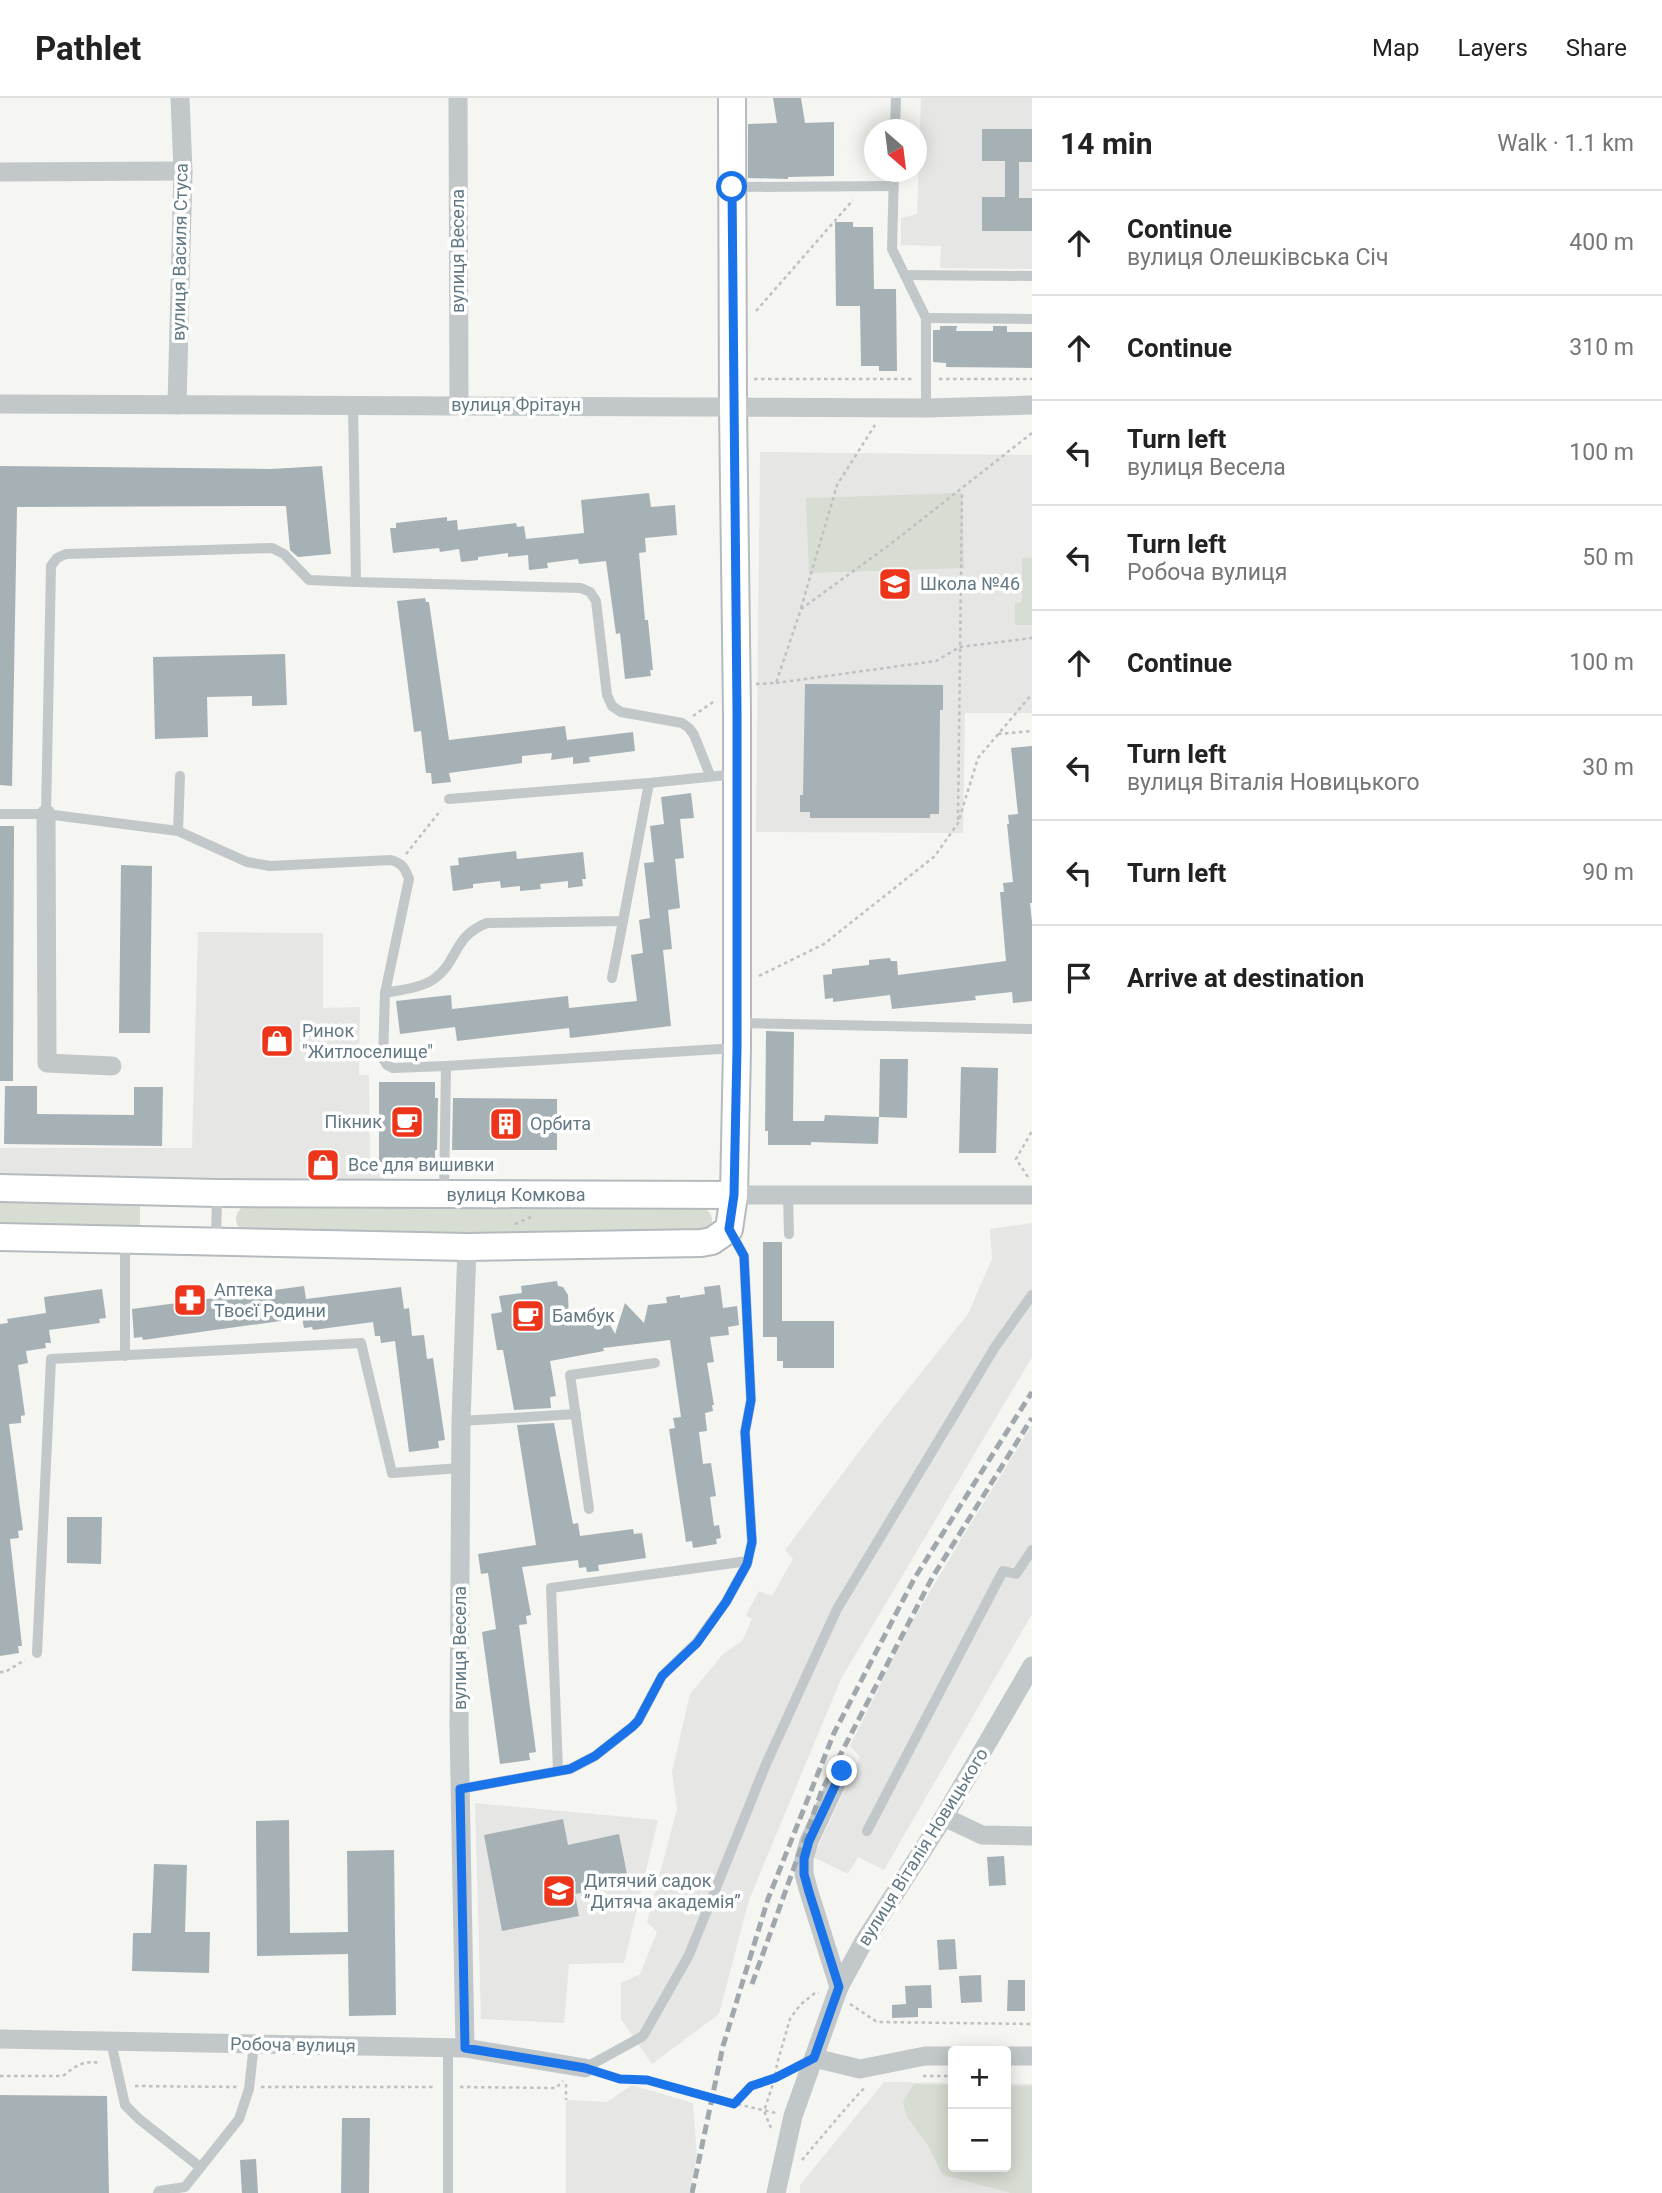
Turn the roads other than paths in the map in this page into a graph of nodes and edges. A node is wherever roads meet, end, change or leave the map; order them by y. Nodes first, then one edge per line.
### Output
1 (180, 98) edge
2 (458, 98) edge
3 (732, 98) edge
4 (896, 98) edge
5 (895, 119) edge
6 (183, 171) junction
7 (0, 172) edge
8 (893, 182) edge
9 (893, 186) junction
10 (746, 187) dead end
11 (905, 275) junction
12 (1032, 276) edge
13 (926, 318) junction
14 (1032, 319) edge
15 (0, 404) edge
16 (177, 405) junction
17 (353, 405) junction
18 (459, 405) junction
19 (1032, 405) edge
20 (733, 406) junction
21 (926, 408) junction
22 (356, 582) junction
23 (737, 774) junction
24 (710, 775) junction
25 (180, 776) dead end
26 (649, 783) junction
27 (449, 799) road end
28 (0, 814) edge
29 (46, 814) junction
30 (178, 831) junction
31 (623, 921) junction
32 (612, 978) dead end
33 (385, 993) junction
34 (1032, 1029) edge
35 (737, 1035) junction
36 (112, 1066) dead end
37 (446, 1066) junction
38 (0, 1188) edge
39 (217, 1193) junction
40 (444, 1194) junction
41 (734, 1195) junction
42 (788, 1195) junction
43 (1032, 1195) edge
44 (729, 1229) junction
45 (789, 1234) dead end
46 (0, 1237) edge
47 (125, 1240) junction
48 (216, 1242) junction
49 (467, 1248) junction
50 (1032, 1295) edge
51 (125, 1356) junction
52 (655, 1363) dead end
53 (576, 1414) junction
54 (461, 1421) junction
55 (460, 1468) junction
56 (589, 1509) dead end
57 (1032, 1550) edge
58 (748, 1561) junction
59 (37, 1653) road end
60 (1032, 1666) edge
61 (558, 1771) junction
62 (842, 1771) dead end
63 (460, 1789) junction
64 (944, 1816) junction
65 (867, 1831) dead end
66 (1032, 1836) edge
67 (837, 1991) junction
68 (0, 2039) edge
69 (111, 2042) junction
70 (254, 2044) junction
71 (457, 2047) junction
72 (948, 2056) edge
73 (1011, 2056) edge
74 (1032, 2056) edge
75 (814, 2058) junction
76 (585, 2068) joint
77 (201, 2167) junction
78 (158, 2193) edge
79 (448, 2193) edge
80 (776, 2193) edge

1 - 6 street, вулиця Василя Стуса
2 - 18 street, вулиця Весела
3 - 20 street
4 - 5 lane
6 - 7 street
6 - 16 street, вулиця Василя Стуса
8 - 9 lane
9 - 10 lane
9 - 11 lane
11 - 12 lane
11 - 13 lane
13 - 14 lane
13 - 21 lane
15 - 16 street, вулиця Фрітаун
16 - 17 street, вулиця Фрітаун
17 - 18 street, вулиця Фрітаун
17 - 22 lane
18 - 20 street, вулиця Фрітаун
19 - 21 street, вулиця Фрітаун
20 - 21 street, вулиця Фрітаун
20 - 23 street
22 - 24 lane
22 - 29 lane
23 - 24 lane
23 - 35 street
24 - 26 lane
25 - 30 lane
26 - 27 lane
26 - 31 lane
28 - 29 lane
29 - 30 lane
29 - 36 street
30 - 33 lane
31 - 32 lane
31 - 33 lane
33 - 37 lane
34 - 35 lane
35 - 37 lane
35 - 41 street
37 - 40 lane
38 - 39 street, вулиця Комкова
39 - 40 street, вулиця Комкова
39 - 48 lane
40 - 41 street, вулиця Комкова
41 - 42 street, вулиця Комкова
41 - 44 street
42 - 43 street, вулиця Комкова
42 - 45 lane
44 - 49 street
44 - 58 lane
46 - 47 street
47 - 48 street
47 - 51 lane
48 - 49 street
49 - 54 street, вулиця Весела
50 - 76 lane
51 - 55 lane
51 - 59 lane
52 - 53 lane
53 - 54 lane
53 - 56 lane
54 - 55 street, вулиця Весела
55 - 63 street, вулиця Весела
57 - 65 lane
58 - 61 lane
58 - 61 lane
60 - 64 street, вулиця Віталія Новицького
61 - 63 lane
62 - 67 street
63 - 71 street, вулиця Весела
64 - 66 street
64 - 67 street, вулиця Віталія Новицького
67 - 75 street, вулиця Віталія Новицького
68 - 69 street, Робоча вулиця
69 - 70 street, Робоча вулиця
69 - 77 lane
70 - 71 street, Робоча вулиця
70 - 77 lane
71 - 76 street, Робоча вулиця
71 - 79 lane
72 - 75 street
73 - 74 street
75 - 80 street, вулиця Віталія Новицького
77 - 78 lane

